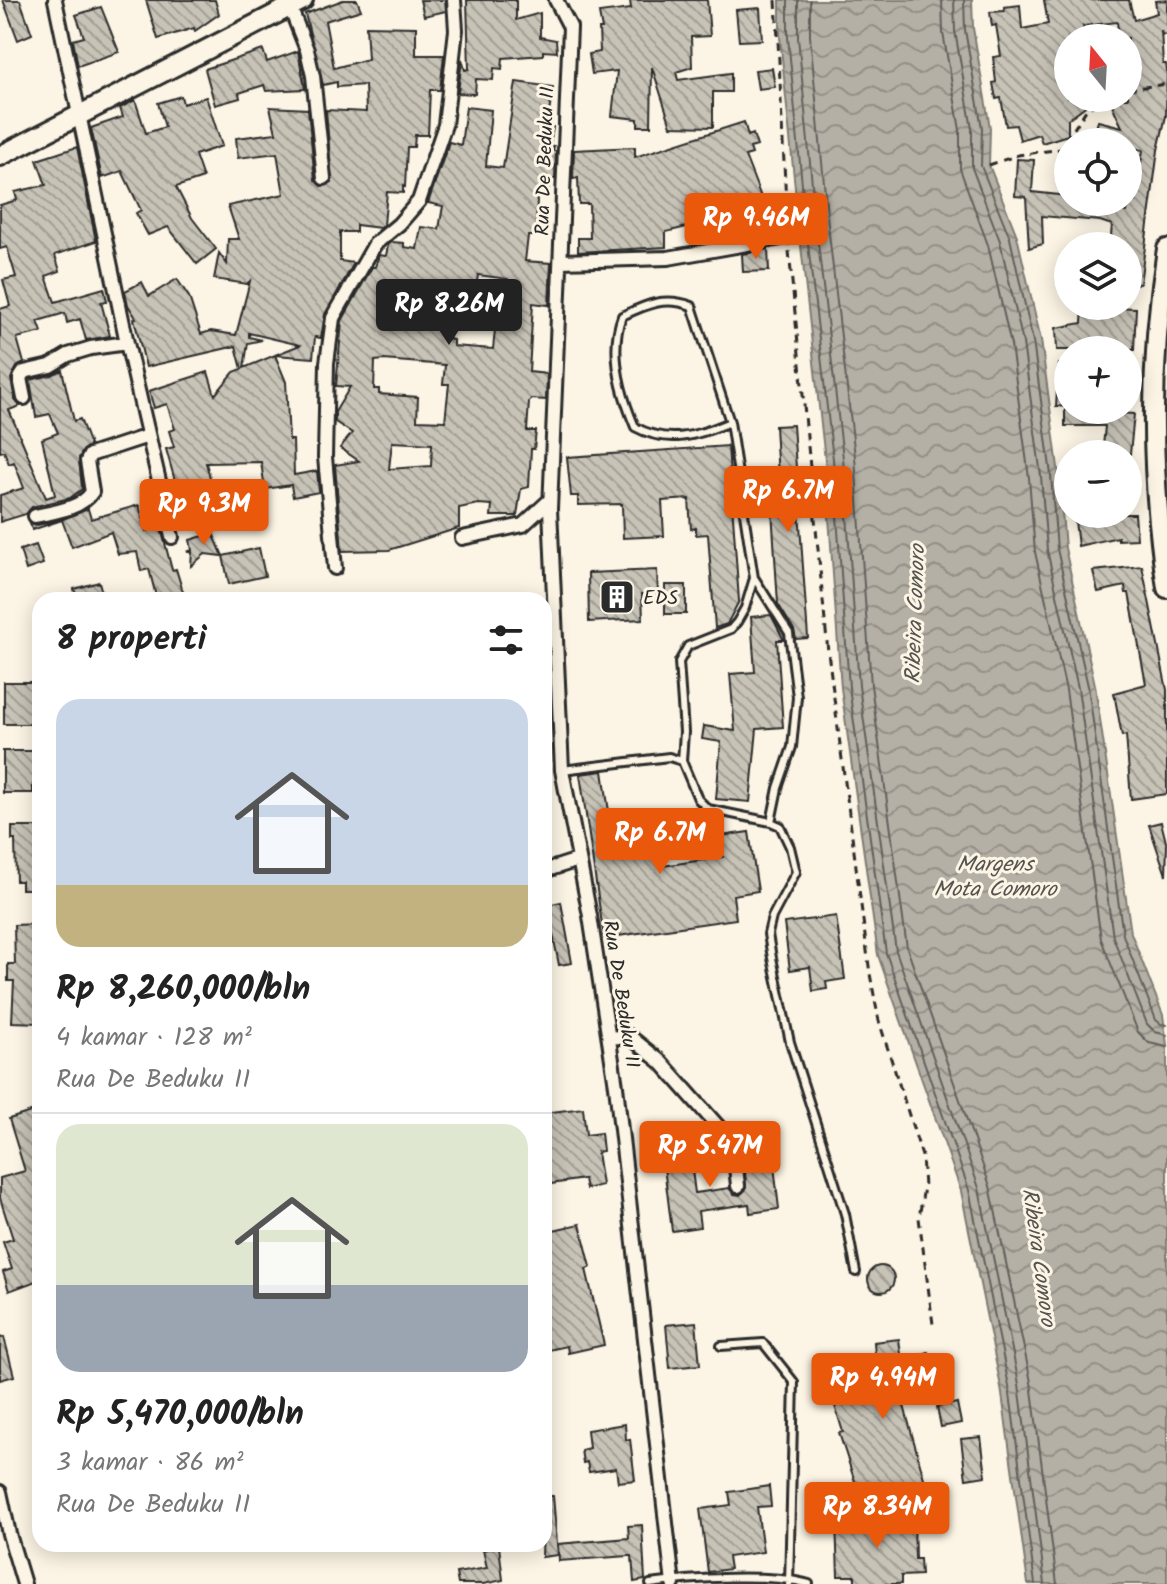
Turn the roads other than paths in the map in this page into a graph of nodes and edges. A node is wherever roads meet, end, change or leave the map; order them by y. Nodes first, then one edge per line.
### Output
1 (55, 0) edge
2 (454, 0) edge
3 (556, 0) edge
4 (296, 3) edge
5 (79, 114) junction
6 (0, 156) edge
7 (324, 178) dead end
8 (787, 237) road end
9 (1167, 249) edge
10 (561, 261) junction
11 (127, 343) junction
12 (24, 398) dead end
13 (730, 422) junction
14 (148, 436) junction
15 (550, 500) junction
16 (35, 516) dead end
17 (172, 537) dead end
18 (462, 538) dead end
19 (335, 568) dead end
20 (754, 578) junction
21 (1167, 588) edge
22 (682, 761) junction
23 (562, 770) junction
24 (771, 822) junction
25 (578, 860) junction
26 (552, 868) edge
27 (609, 1038) junction
28 (738, 1186) dead end
29 (856, 1272) dead end
30 (721, 1346) dead end
31 (0, 1492) edge
32 (4, 1536) edge
33 (789, 1581) edge
34 (672, 1582) edge
35 (24, 1584) edge
36 (650, 1584) edge
37 (809, 1584) edge

1 - 5 street
2 - 19 street
3 - 10 street, Rua De Beduku II
4 - 5 main road
4 - 7 street
5 - 6 main road
5 - 11 street
8 - 10 street
9 - 21 main road
10 - 15 street, Rua De Beduku II
11 - 12 street
11 - 14 street
13 - 13 lane
13 - 20 lane
14 - 16 street
14 - 17 street
15 - 18 street
15 - 23 street, Rua De Beduku II
20 - 22 lane
20 - 24 lane
22 - 23 lane
22 - 24 lane
23 - 25 street, Rua De Beduku II
24 - 29 lane
25 - 26 street
25 - 27 street, Rua De Beduku II
27 - 28 street
27 - 34 street, Rua De Beduku II
30 - 33 lane
31 - 32 street
32 - 35 street
33 - 34 lane
33 - 37 lane
34 - 36 lane

